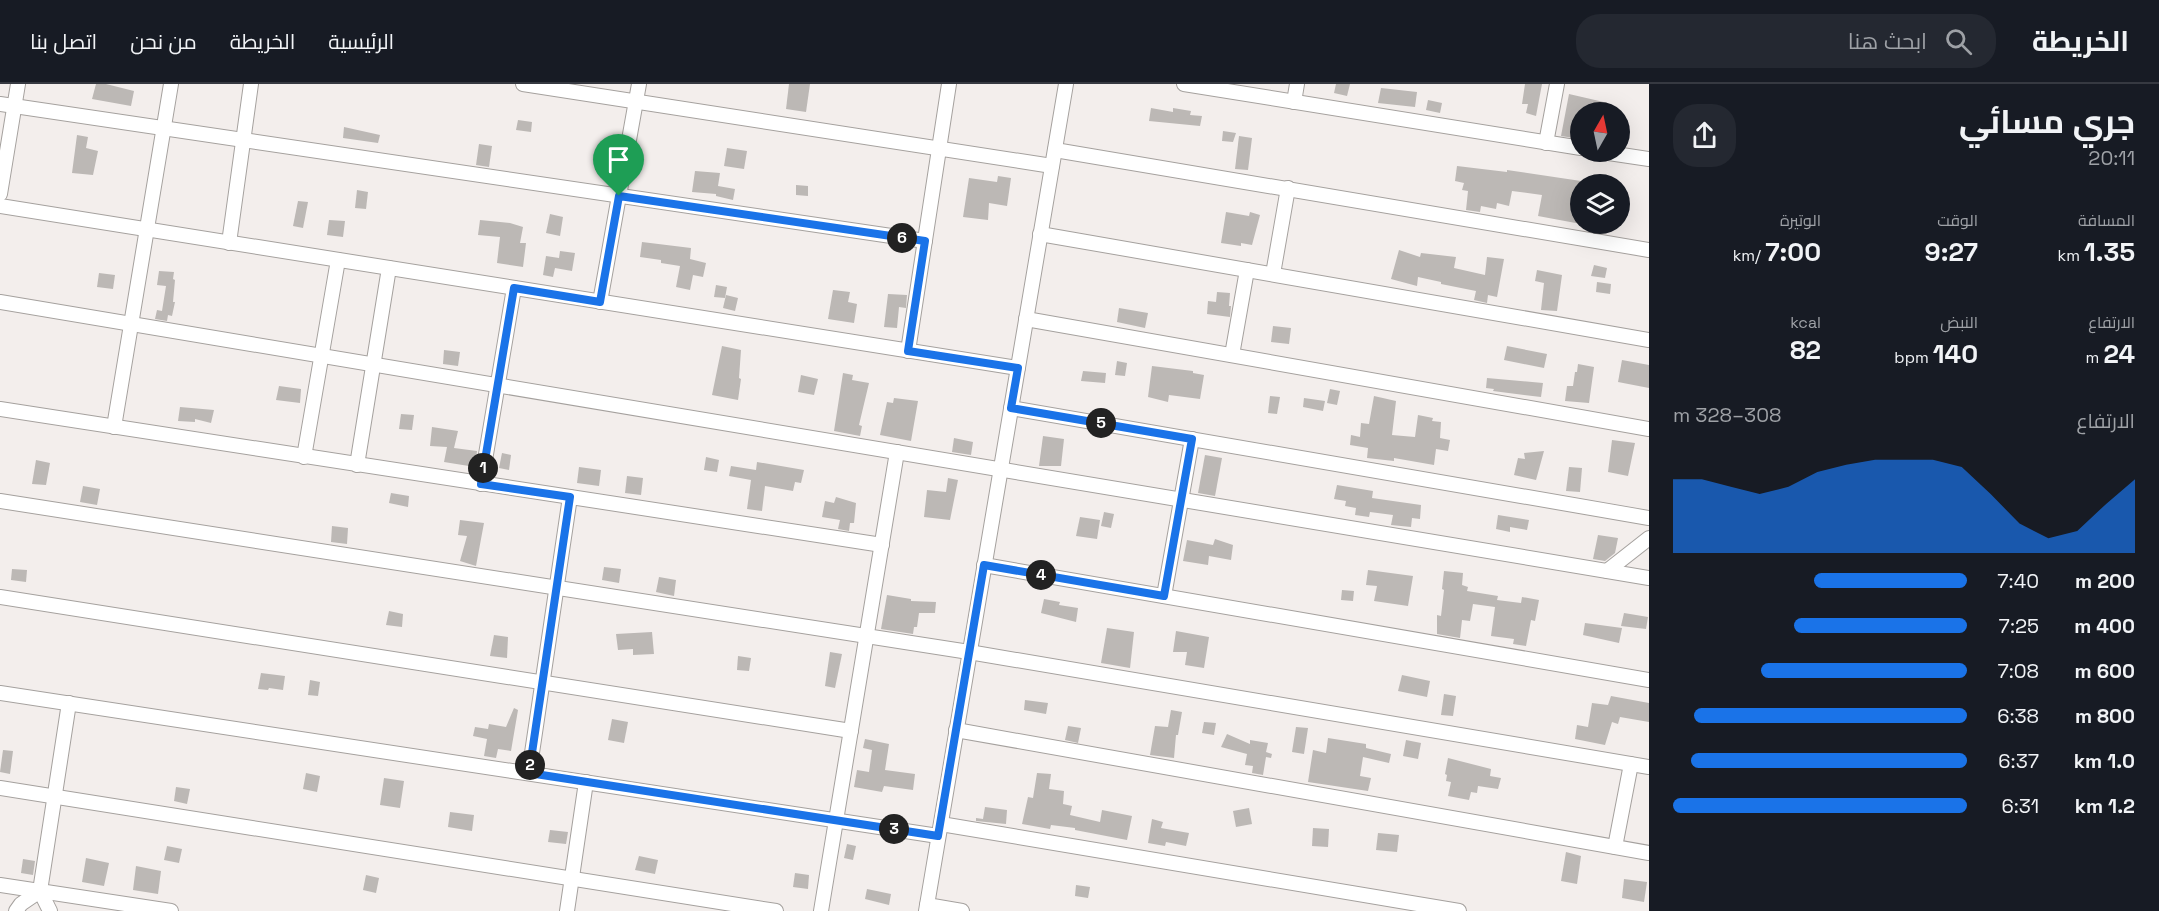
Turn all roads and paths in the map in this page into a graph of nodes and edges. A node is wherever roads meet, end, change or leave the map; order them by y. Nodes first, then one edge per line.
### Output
1 (18, 84) edge
2 (171, 84) edge
3 (251, 84) edge
4 (523, 84) edge
5 (639, 84) edge
6 (949, 84) edge
7 (1066, 84) edge
8 (1184, 84) edge
9 (1297, 84) edge
10 (1557, 84) edge
11 (636, 102) junction
12 (1294, 102) junction
13 (7, 105) edge
14 (164, 128) junction
15 (243, 140) junction
16 (1546, 143) junction
17 (1570, 146) edge
18 (939, 149) junction
19 (1054, 150) junction
20 (1630, 156) edge
21 (1649, 159) edge
22 (1052, 166) junction
23 (1288, 188) junction
24 (0, 194) edge
25 (619, 196) junction
26 (0, 206) edge
27 (147, 230) junction
28 (1040, 234) junction
29 (925, 241) junction
30 (229, 243) junction
31 (1649, 250) edge
32 (338, 260) junction
33 (389, 268) junction
34 (1247, 270) junction
35 (1273, 274) junction
36 (514, 288) junction
37 (0, 302) edge
38 (600, 302) junction
39 (1026, 319) junction
40 (131, 324) junction
41 (1649, 340) edge
42 (908, 351) junction
43 (1232, 355) junction
44 (322, 356) junction
45 (374, 365) junction
46 (1018, 368) junction
47 (498, 386) junction
48 (1011, 408) junction
49 (0, 409) edge
50 (114, 428) junction
51 (1649, 429) edge
52 (1192, 439) junction
53 (897, 452) junction
54 (304, 457) junction
55 (357, 465) junction
56 (1000, 470) junction
57 (481, 484) junction
58 (570, 497) junction
59 (1181, 500) junction
60 (0, 501) edge
61 (1649, 518) edge
62 (1649, 538) edge
63 (882, 545) junction
64 (984, 565) junction
65 (1607, 571) junction
66 (1649, 578) edge
67 (557, 588) junction
68 (1164, 596) junction
69 (0, 597) edge
70 (867, 636) junction
71 (969, 652) junction
72 (1649, 680) edge
73 (543, 682) junction
74 (0, 693) edge
75 (69, 703) junction
76 (956, 730) junction
77 (851, 731) junction
78 (1631, 764) junction
79 (1649, 767) edge
80 (529, 773) junction
81 (586, 782) junction
82 (0, 788) edge
83 (55, 797) junction
84 (836, 820) junction
85 (939, 830) junction
86 (1615, 847) junction
87 (1649, 853) edge
88 (572, 879) junction
89 (0, 885) edge
90 (40, 891) junction
91 (926, 908) edge
92 (16, 911) edge
93 (50, 911) edge
94 (171, 911) edge
95 (567, 911) edge
96 (776, 911) edge
97 (821, 911) edge
98 (962, 911) edge
99 (1459, 911) edge

1 - 13 street
2 - 14 street
3 - 15 street
4 - 11 street
5 - 11 street
6 - 18 street
7 - 19 street
8 - 12 street
9 - 12 street
10 - 16 street
11 - 18 street
11 - 25 street
12 - 16 street
13 - 14 street
13 - 24 street
14 - 15 street
14 - 27 street
15 - 25 street
15 - 30 street
16 - 17 street
18 - 22 street
18 - 29 street
19 - 22 street
19 - 23 street
20 - 21 street
22 - 28 street
23 - 31 street
23 - 35 street
25 - 29 street
25 - 38 street
26 - 27 street
27 - 30 street
27 - 40 street
28 - 34 street
28 - 39 street
29 - 42 street
30 - 32 street
32 - 33 street
32 - 44 street
33 - 36 street
33 - 45 street
34 - 35 street
34 - 43 street
35 - 41 street
36 - 38 street
36 - 47 street
37 - 40 street
38 - 42 street
39 - 43 street
39 - 46 street
40 - 44 street
40 - 50 street
42 - 46 street
43 - 51 street
44 - 45 street
44 - 54 street
45 - 47 street
45 - 55 street
46 - 48 street
47 - 53 street
47 - 57 street
48 - 52 street
48 - 56 street
49 - 50 street
50 - 54 street
52 - 59 street
52 - 61 street
53 - 56 street
53 - 63 street
54 - 55 street
55 - 57 street
56 - 59 street
56 - 64 street
57 - 58 street
58 - 63 street
58 - 67 street
59 - 65 street
59 - 68 street
60 - 67 street
62 - 65 street
63 - 70 street
64 - 68 street
64 - 71 street
65 - 66 street
67 - 70 street
67 - 73 street
68 - 72 street
69 - 73 street
70 - 71 street
70 - 77 street
71 - 76 street
71 - 78 street
73 - 77 street
73 - 80 street
74 - 75 street
75 - 80 street
75 - 83 street
76 - 85 street
76 - 86 street
77 - 84 street
78 - 79 street
78 - 86 street
80 - 81 street
81 - 84 street
81 - 88 street
82 - 83 street
83 - 88 street
83 - 90 street
84 - 85 street
84 - 97 street
85 - 91 street
85 - 99 street
86 - 87 street
88 - 95 street
88 - 96 street
89 - 90 street
90 - 92 street
90 - 93 street
90 - 94 street
91 - 98 street

